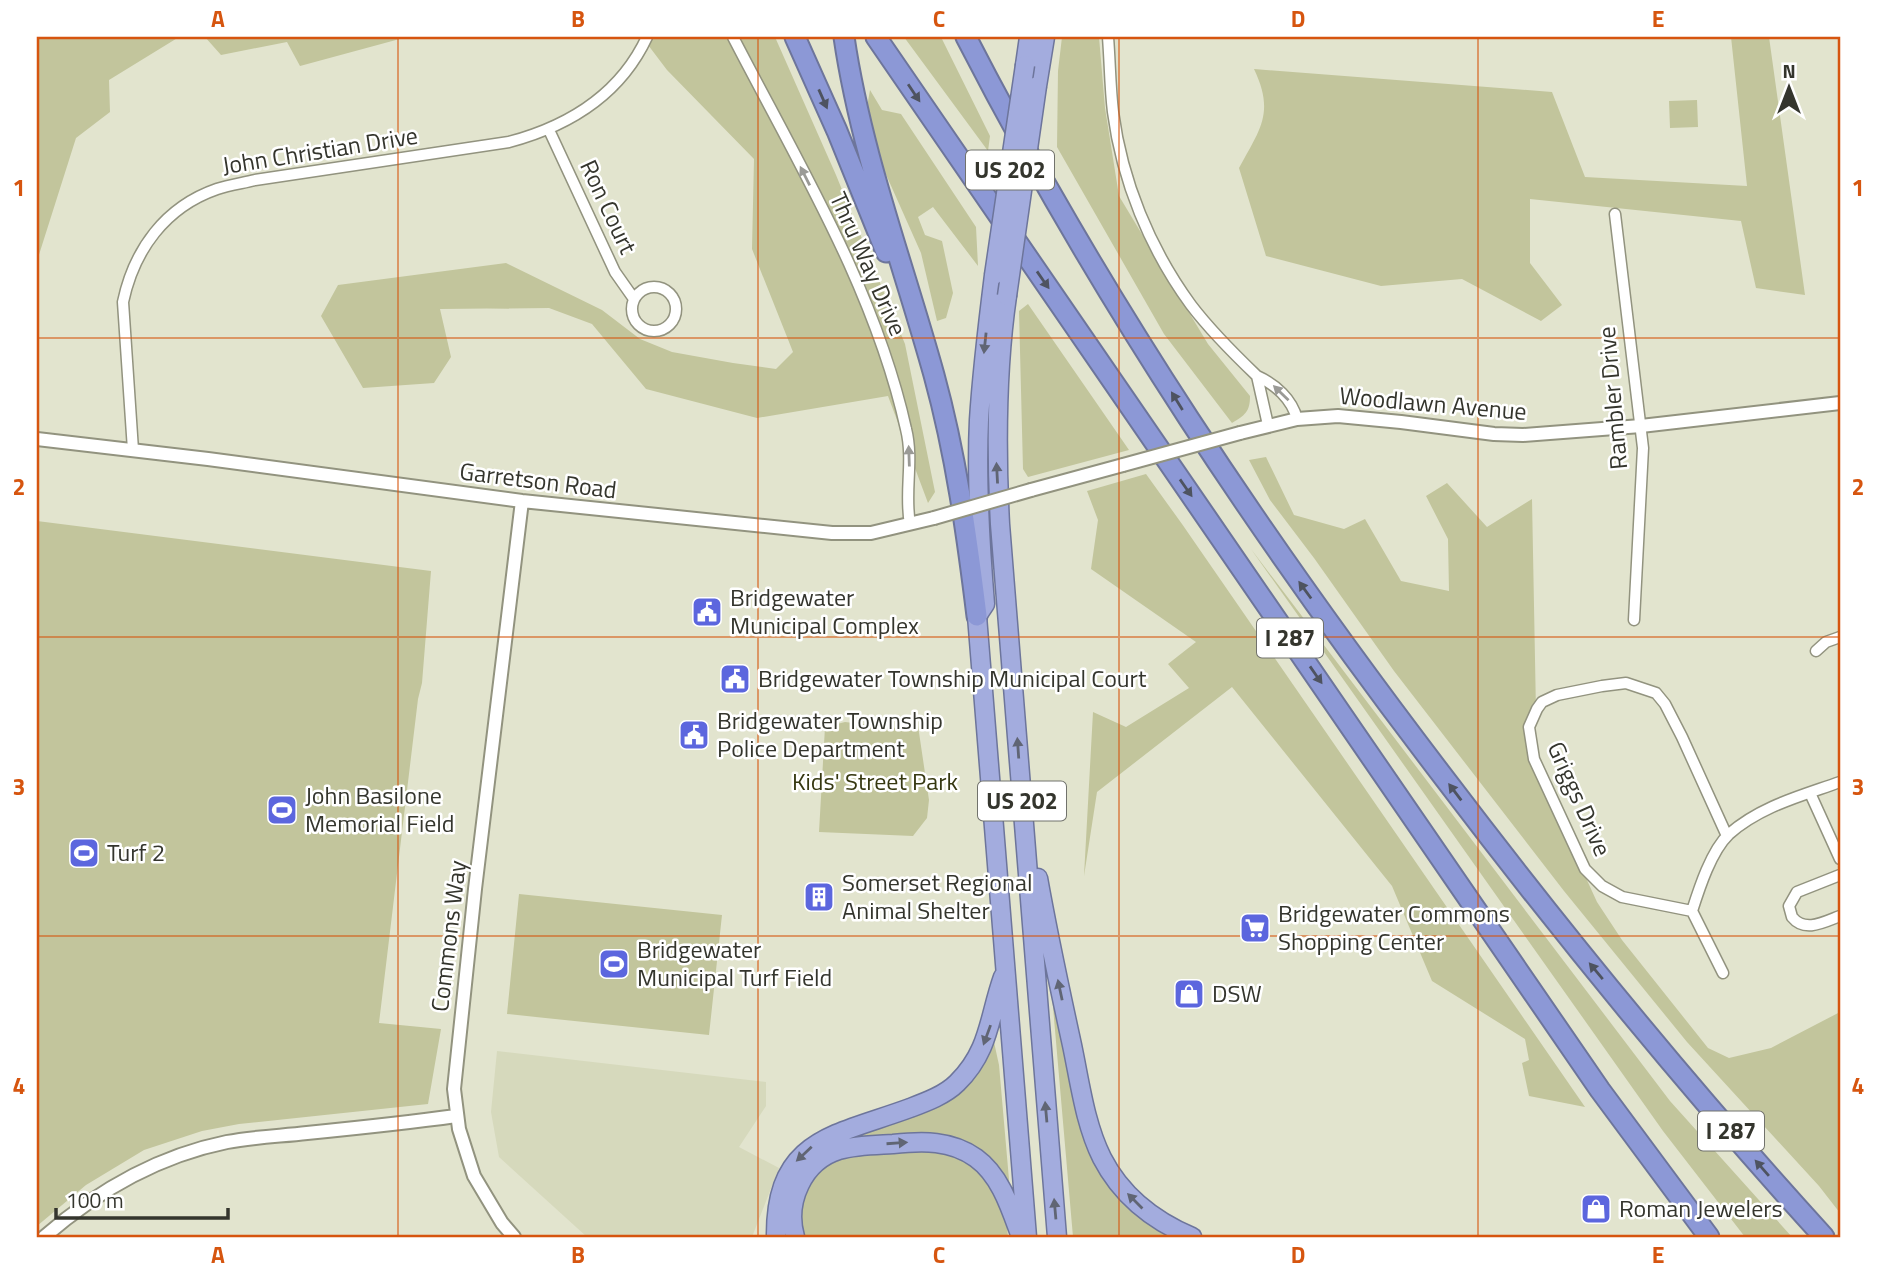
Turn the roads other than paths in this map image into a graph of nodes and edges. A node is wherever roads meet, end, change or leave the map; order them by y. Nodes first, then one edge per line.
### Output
1 (647, 37) edge
2 (733, 37) edge
3 (794, 37) edge
4 (844, 37) edge
5 (876, 37) edge
6 (966, 37) edge
7 (1029, 37) edge
8 (1045, 37) edge
9 (1108, 37) edge
10 (549, 130) junction
11 (1615, 214) dead end
12 (634, 299) junction
13 (923, 337) junction
14 (1257, 376) junction
15 (1840, 403) edge
16 (1297, 419) junction
17 (1268, 425) junction
18 (1641, 426) junction
19 (37, 439) edge
20 (133, 450) junction
21 (1031, 491) joint
22 (522, 501) junction
23 (910, 524) junction
24 (977, 616) junction
25 (1634, 620) dead end
26 (1840, 637) edge
27 (1816, 651) dead end
28 (1840, 782) edge
29 (1810, 793) junction
30 (1023, 810) junction
31 (1727, 836) junction
32 (1840, 859) edge
33 (1840, 875) edge
34 (1692, 911) junction
35 (1840, 916) edge
36 (1005, 970) junction
37 (1723, 973) dead end
38 (456, 1116) junction
39 (44, 1237) edge
40 (513, 1237) edge
41 (776, 1237) edge
42 (795, 1237) edge
43 (1021, 1237) edge
44 (1027, 1237) edge
45 (1057, 1237) edge
46 (1192, 1237) edge
47 (1709, 1237) edge
48 (1824, 1237) edge

1 - 10 street, John Christian Drive
23 -> 2 street, Thru Way Drive
3 -> 13 highway
4 - 13 highway
5 -> 47 highway, I 287
48 -> 6 highway, I 287
7 -> 24 highway, US 202, bridge
30 -> 8 highway, US 202, bridge
9 - 14 street
10 - 12 street, Ron Court
10 - 20 street, John Christian Drive
11 - 18 street, Rambler Drive
12 - 12 street, Ron Court
13 - 24 highway
16 -> 14 street
14 - 17 street
15 - 18 street, Woodlawn Avenue
16 - 17 street, Woodlawn Avenue
16 - 18 street, Woodlawn Avenue
17 - 21 street, Woodlawn Avenue, bridge
18 - 25 street, Rambler Drive
19 - 20 street, Garretson Road
20 - 22 street, Garretson Road
21 - 23 street, Garretson Road, bridge
22 - 23 street, Garretson Road
22 - 38 street, Commons Way
24 - 36 highway, US 202
26 - 27 street
28 - 29 street
29 - 31 street
29 - 32 street
45 -> 30 highway, US 202
46 -> 30 highway
31 - 34 street
31 - 34 street, Griggs Drive
33 - 35 street
34 - 37 street
36 -> 41 highway
36 - 44 highway, US 202
38 - 39 street
38 - 40 street, Commons Way
42 -> 43 highway

